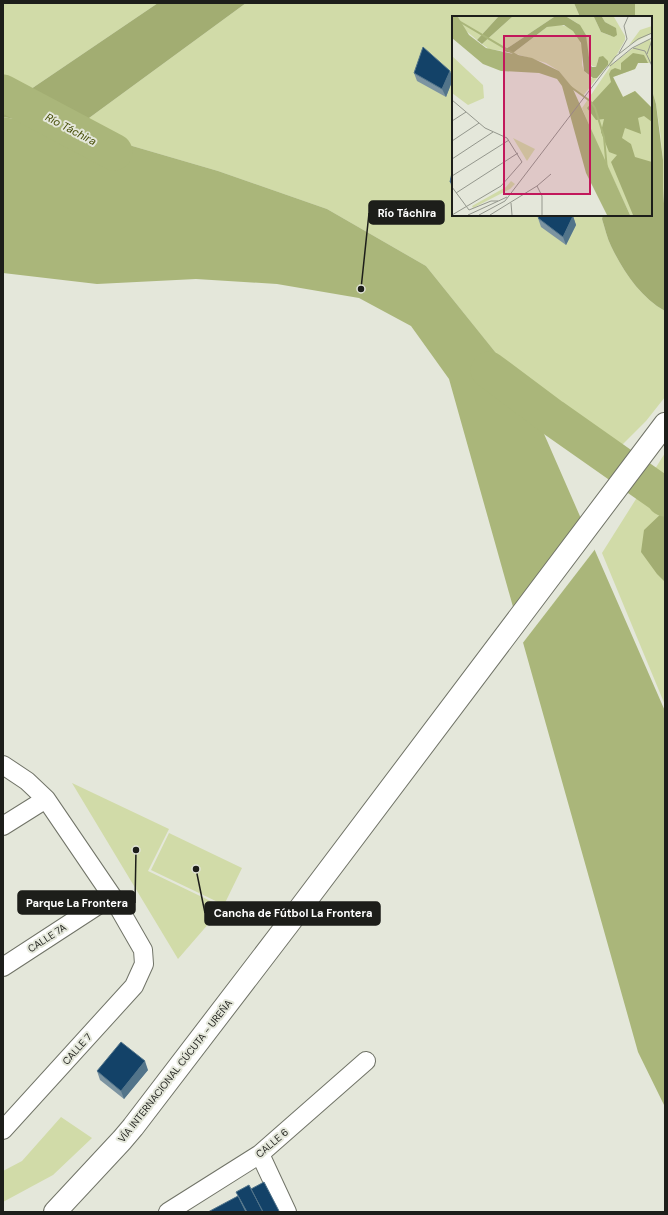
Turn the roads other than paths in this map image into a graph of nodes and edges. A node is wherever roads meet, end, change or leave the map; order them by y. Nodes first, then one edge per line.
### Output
1 (665, 424) edge
2 (3, 765) edge
3 (46, 799) junction
4 (3, 826) edge
5 (112, 896) junction
6 (3, 967) edge
7 (366, 1061) dead end
8 (3, 1130) edge
9 (260, 1154) junction
10 (55, 1212) edge
11 (168, 1212) edge
12 (287, 1212) edge

1 - 10 main road, VÍA INTERNACIONAL CÚCUTA - UREÑA
2 - 3 street
3 - 4 street
3 - 5 street
5 - 6 street, CALLE 7A
5 - 8 street, CALLE 7
7 - 9 street, CALLE 6
9 - 11 street, CALLE 6
9 - 12 street

